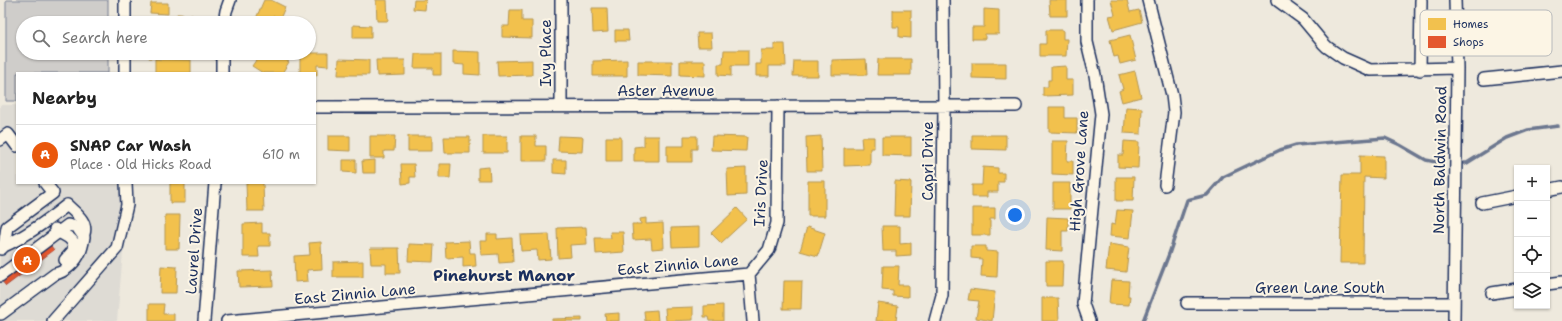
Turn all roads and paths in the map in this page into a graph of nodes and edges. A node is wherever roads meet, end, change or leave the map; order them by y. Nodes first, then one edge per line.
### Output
1 (125, 0) edge
2 (230, 0) edge
3 (561, 0) edge
4 (943, 0) edge
5 (1087, 0) edge
6 (1148, 0) edge
7 (1277, 0) edge
8 (1421, 0) edge
9 (1455, 0) edge
10 (1421, 10) edge
11 (1455, 10) edge
12 (125, 16) edge
13 (225, 16) edge
14 (1420, 56) edge
15 (1457, 56) edge
16 (125, 60) edge
17 (222, 60) edge
18 (1457, 68) junction
19 (1420, 70) junction
20 (1562, 71) edge
21 (125, 72) edge
22 (222, 72) edge
23 (1484, 79) dead end
24 (561, 106) junction
25 (778, 106) junction
26 (944, 106) junction
27 (1016, 106) dead end
28 (316, 107) edge
29 (0, 140) edge
30 (16, 145) edge
31 (46, 184) edge
32 (126, 184) edge
33 (215, 184) edge
34 (1165, 185) dead end
35 (1562, 187) edge
36 (1550, 189) edge
37 (1514, 197) edge
38 (1482, 203) dead end
39 (47, 220) junction
40 (4, 223) edge
41 (58, 233) junction
42 (84, 237) junction
43 (2, 247) edge
44 (55, 274) junction
45 (748, 274) junction
46 (0, 276) edge
47 (1562, 282) edge
48 (1550, 284) edge
49 (1514, 289) edge
50 (1492, 293) dead end
51 (1187, 303) dead end
52 (1453, 303) junction
53 (3, 316) edge
54 (53, 321) edge
55 (204, 321) edge
56 (227, 321) edge
57 (753, 321) edge
58 (935, 321) edge
59 (1089, 321) edge
60 (1454, 321) edge

1 - 12 street
2 - 13 street
3 - 24 street, Ivy Place
4 - 26 street, Capri Drive
5 - 59 street, High Grove Lane
6 - 34 street
7 - 19 street
8 - 10 street
9 - 11 street, North Baldwin Road
14 - 19 street
15 - 18 street, North Baldwin Road
16 - 21 street
17 - 22 street
18 - 19 street
18 - 52 street, North Baldwin Road
20 - 23 street
24 - 25 street, Aster Avenue
24 - 28 street, Aster Avenue
25 - 26 street, Aster Avenue
25 - 45 street, Iris Drive
26 - 27 street, Aster Avenue
26 - 58 street, Capri Drive
29 - 30 street
31 - 40 street
32 - 54 street
33 - 55 street, Laurel Drive
35 - 36 street
37 - 38 street
39 - 41 street
39 - 42 street
39 - 43 street
40 - 43 street
41 - 42 street
41 - 44 street
41 - 46 street
42 - 44 street
44 - 53 street
45 - 56 street, East Zinnia Lane
45 - 57 street
47 - 48 street
49 - 50 street
51 - 52 street, Green Lane South
52 - 60 street, North Baldwin Road

